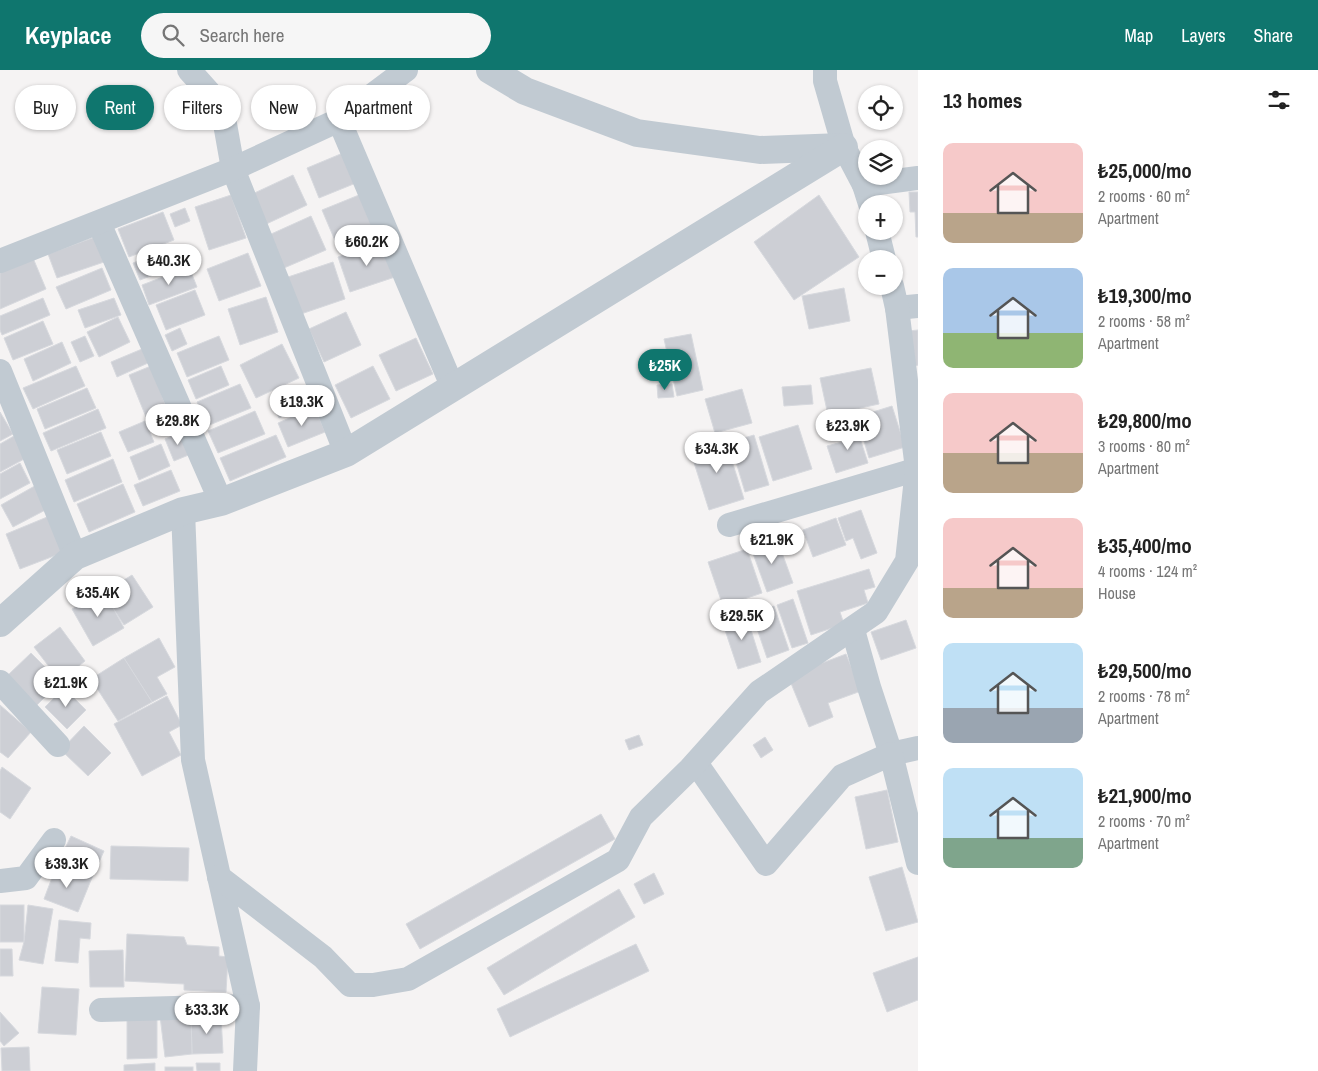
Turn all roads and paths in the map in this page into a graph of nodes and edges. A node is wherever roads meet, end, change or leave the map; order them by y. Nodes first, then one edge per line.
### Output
1 (189, 70) edge
2 (406, 70) edge
3 (490, 70) edge
4 (825, 70) edge
5 (386, 85) edge
6 (326, 126) edge
7 (343, 130) edge
8 (844, 147) junction
9 (232, 169) junction
10 (918, 178) edge
11 (867, 194) edge
12 (99, 223) junction
13 (0, 261) edge
14 (902, 300) edge
15 (0, 371) edge
16 (453, 388) junction
17 (346, 453) junction
18 (918, 469) edge
19 (221, 502) junction
20 (183, 511) junction
21 (729, 525) dead end
22 (75, 556) junction
23 (0, 623) edge
24 (853, 630) junction
25 (0, 682) edge
26 (58, 745) dead end
27 (918, 748) edge
28 (891, 754) junction
29 (696, 763) junction
30 (54, 840) dead end
31 (918, 863) edge
32 (219, 877) junction
33 (0, 881) edge
34 (248, 1006) junction
35 (101, 1010) dead end
36 (245, 1071) edge

1 - 9 street
2 - 5 street
3 - 8 street
4 - 8 street
6 - 9 street
7 - 16 street
8 - 11 street
8 - 16 street
9 - 12 street
9 - 17 street
10 - 11 street
12 - 13 street
12 - 19 street
14 - 18 street
15 - 22 street
16 - 17 street
17 - 19 street
18 - 21 street
18 - 24 street
19 - 20 street
20 - 22 street
20 - 32 street
22 - 23 street
24 - 28 street
24 - 29 street
25 - 26 street
27 - 28 street
28 - 29 street
28 - 31 street
29 - 32 street
30 - 33 street
32 - 34 street
34 - 35 street
34 - 36 street

